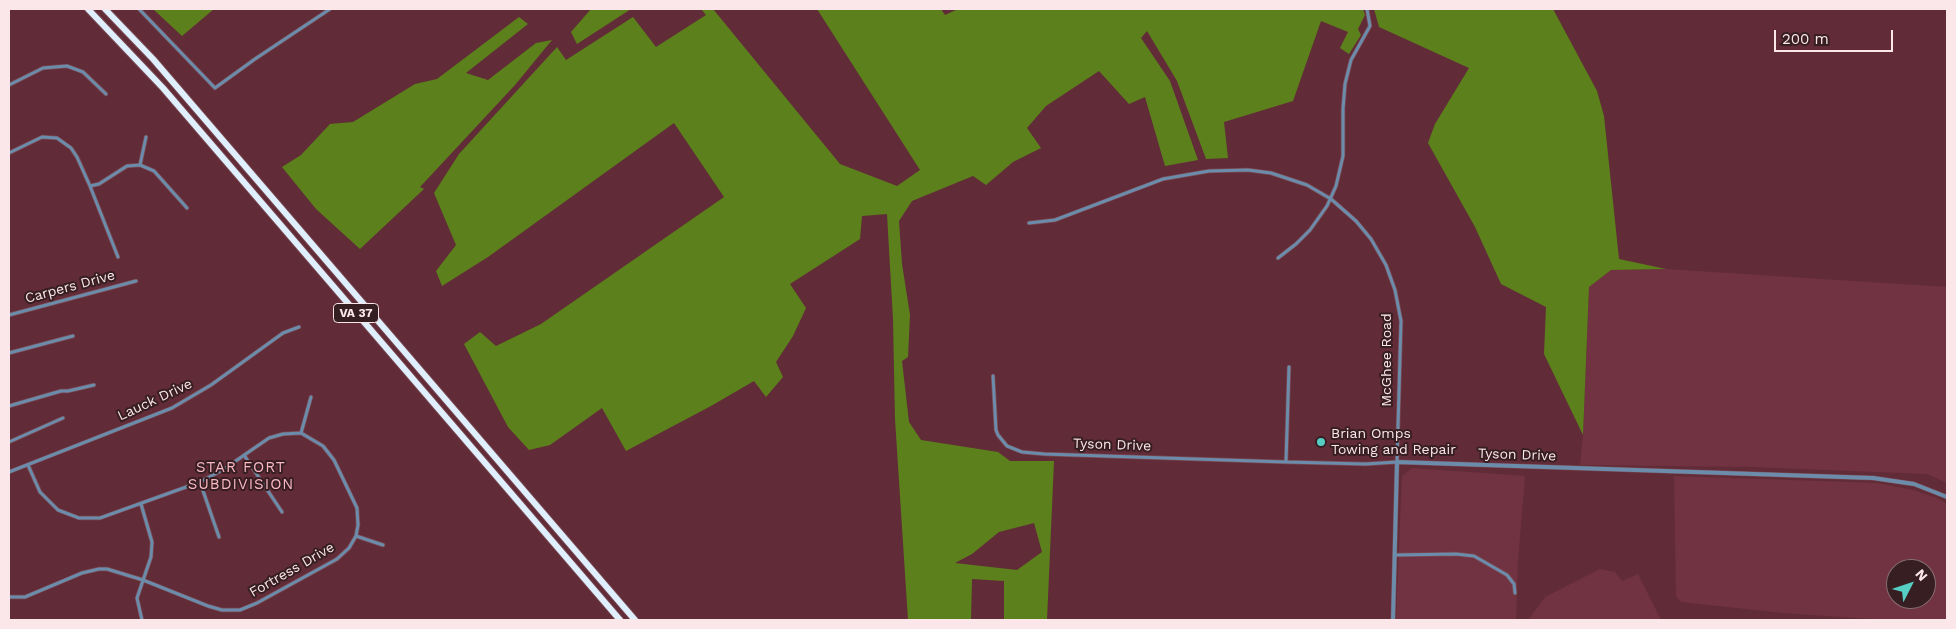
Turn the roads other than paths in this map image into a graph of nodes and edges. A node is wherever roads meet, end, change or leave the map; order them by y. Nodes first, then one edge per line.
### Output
1 (88, 9) edge
2 (104, 9) edge
3 (139, 9) edge
4 (330, 9) edge
5 (1367, 9) edge
6 (9, 85) edge
7 (106, 94) dead end
8 (146, 137) dead end
9 (9, 153) edge
10 (140, 164) junction
11 (90, 186) junction
12 (1331, 199) junction
13 (187, 208) dead end
14 (1029, 223) dead end
15 (118, 257) dead end
16 (1278, 258) dead end
17 (136, 281) dead end
18 (9, 316) edge
19 (300, 328) dead end
20 (73, 336) dead end
21 (9, 354) edge
22 (1289, 367) dead end
23 (993, 376) dead end
24 (94, 385) dead end
25 (311, 397) dead end
26 (9, 406) edge
27 (63, 418) dead end
28 (300, 433) junction
29 (9, 442) edge
30 (244, 454) junction
31 (1286, 462) junction
32 (1397, 462) junction
33 (28, 465) junction
34 (9, 472) edge
35 (200, 482) junction
36 (1947, 497) edge
37 (141, 504) junction
38 (282, 512) dead end
39 (356, 536) junction
40 (219, 537) dead end
41 (383, 545) dead end
42 (1395, 555) junction
43 (143, 580) junction
44 (1515, 593) dead end
45 (9, 597) edge
46 (142, 620) edge
47 (620, 620) edge
48 (635, 620) edge
49 (1393, 620) edge

1 - 47 highway, VA 37
2 - 48 highway, VA 37
3 - 4 street
5 - 12 street
6 - 7 street
8 - 10 street
9 - 11 street
10 - 11 street
10 - 13 street
11 - 15 street
12 - 14 street, McGhee Road
12 - 16 street
12 - 32 street, McGhee Road
17 - 18 street, Carpers Drive
19 - 33 street, Lauck Drive
20 - 21 street
22 - 31 street
23 - 31 street, Tyson Drive
24 - 26 street
25 - 28 street
27 - 29 street
28 - 30 street
28 - 39 street
30 - 35 street
30 - 38 street
31 - 32 street, Tyson Drive
32 - 36 street, Tyson Drive
32 - 42 street, McGhee Road
33 - 34 street, Lauck Drive
33 - 37 street
35 - 37 street
35 - 40 street
37 - 43 street
39 - 41 street
39 - 43 street, Fortress Drive
42 - 44 street
42 - 49 street, McGhee Road
43 - 45 street, Fortress Drive
43 - 46 street

